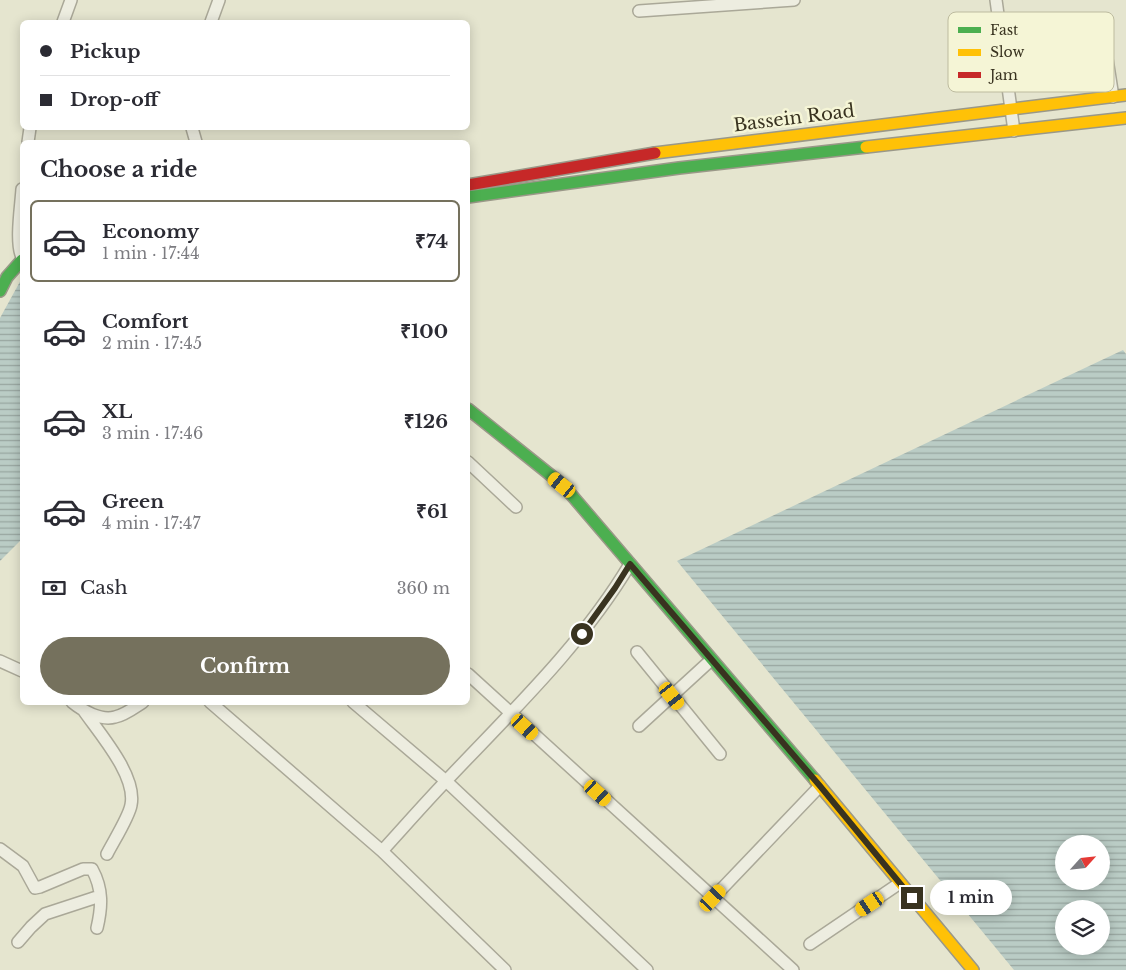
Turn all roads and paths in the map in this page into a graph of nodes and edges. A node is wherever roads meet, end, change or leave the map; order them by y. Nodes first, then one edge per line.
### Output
1 (71, 0) edge
2 (218, 0) edge
3 (794, 0) edge
4 (639, 11) dead end
5 (64, 20) edge
6 (212, 20) edge
7 (1008, 92) edge
8 (1112, 92) edge
9 (1126, 95) edge
10 (1113, 97) junction
11 (1010, 109) junction
12 (1126, 118) edge
13 (1014, 131) junction
14 (811, 134) junction
15 (814, 154) junction
16 (470, 185) edge
17 (470, 197) edge
18 (20, 256) edge
19 (20, 258) edge
20 (0, 270) edge
21 (0, 291) edge
22 (470, 411) edge
23 (470, 464) edge
24 (516, 507) dead end
25 (630, 564) junction
26 (637, 652) dead end
27 (712, 660) junction
28 (0, 661) edge
29 (20, 670) edge
30 (470, 676) edge
31 (672, 696) junction
32 (76, 705) edge
33 (137, 705) edge
34 (213, 705) edge
35 (357, 705) edge
36 (84, 711) junction
37 (511, 714) junction
38 (639, 726) dead end
39 (720, 754) dead end
40 (446, 781) junction
41 (820, 786) junction
42 (0, 849) edge
43 (382, 851) junction
44 (107, 854) dead end
45 (900, 883) junction
46 (100, 896) junction
47 (713, 898) junction
48 (97, 928) dead end
49 (18, 942) dead end
50 (810, 944) dead end
51 (505, 970) edge
52 (647, 970) edge
53 (793, 970) edge
54 (972, 970) edge

1 - 5 street
2 - 6 street
3 - 4 street
7 - 11 street
8 - 10 street
9 - 10 main road, Bassein Road
10 - 11 main road, Bassein Road
11 - 13 street
11 - 14 main road, Bassein Road
12 - 13 main road, Bassein Road
13 - 15 main road, Bassein Road
14 - 15 main road
14 - 16 main road, Bassein Road
15 - 17 main road, Bassein Road
18 - 20 main road
19 - 21 main road
22 - 25 main road
23 - 24 street
25 - 27 main road
25 - 37 street
26 - 31 street
27 - 31 street
27 - 41 main road
28 - 29 street
30 - 37 street
31 - 38 street
31 - 39 street
32 - 36 street
33 - 36 street
34 - 43 street
35 - 40 street
36 - 44 street
37 - 40 street
37 - 47 street
40 - 43 street
40 - 52 street
41 - 45 main road
41 - 47 street
42 - 46 street
43 - 51 street
45 - 50 street
45 - 54 main road
46 - 48 street
46 - 49 street
47 - 53 street

